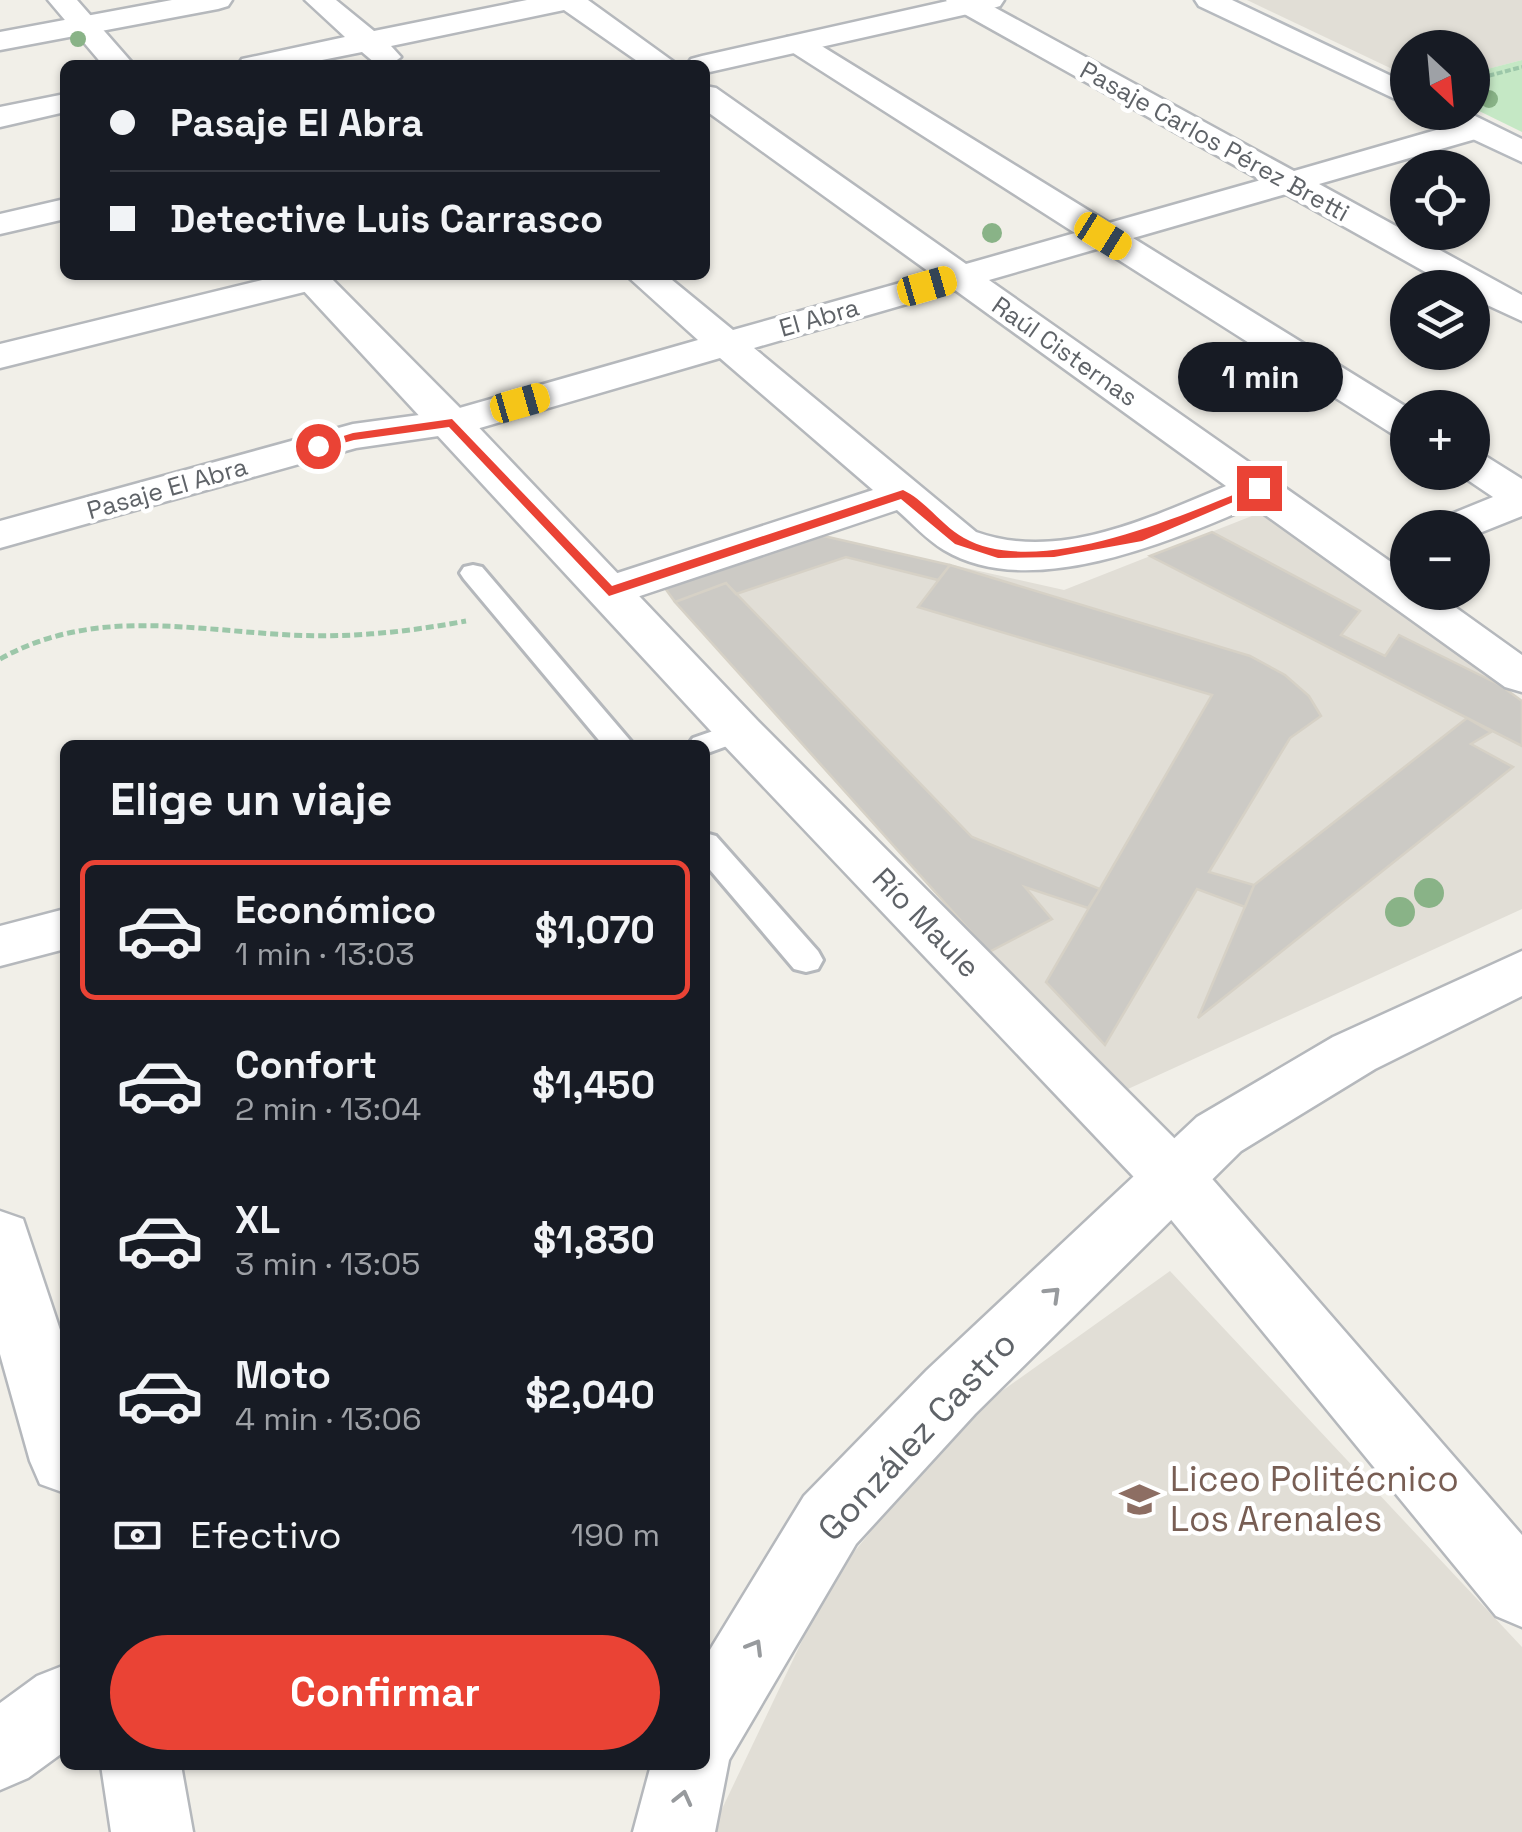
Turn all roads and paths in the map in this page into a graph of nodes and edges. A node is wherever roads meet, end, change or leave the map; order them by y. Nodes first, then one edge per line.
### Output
1 (62, 0) edge
2 (218, 0) edge
3 (318, 0) edge
4 (569, 0) edge
5 (1209, 0) edge
6 (973, 2) edge
7 (84, 26) junction
8 (798, 26) junction
9 (0, 42) edge
10 (368, 42) junction
11 (115, 60) edge
12 (278, 60) edge
13 (390, 60) edge
14 (656, 60) edge
15 (710, 62) edge
16 (1522, 67) edge
17 (1490, 75) edge
18 (1390, 87) edge
19 (710, 99) edge
20 (60, 104) edge
21 (0, 116) edge
22 (1472, 130) edge
23 (1477, 130) edge
24 (1522, 152) edge
25 (1290, 182) junction
26 (60, 210) edge
27 (0, 224) edge
28 (1103, 236) junction
29 (961, 276) junction
30 (297, 280) edge
31 (312, 280) edge
32 (650, 280) edge
33 (1522, 310) edge
34 (724, 344) junction
35 (0, 356) edge
36 (1390, 415) edge
37 (452, 423) junction
38 (1490, 478) edge
39 (1259, 488) junction
40 (903, 494) junction
41 (1522, 499) edge
42 (1490, 513) edge
43 (0, 534) edge
44 (1390, 553) edge
45 (1364, 563) junction
46 (473, 573) dead end
47 (609, 592) junction
48 (505, 614) junction
49 (0, 659) edge
50 (1522, 677) edge
51 (721, 738) edge
52 (616, 740) edge
53 (710, 850) edge
54 (60, 930) edge
55 (0, 946) edge
56 (806, 960) dead end
57 (1522, 972) edge
58 (1172, 1176) junction
59 (0, 1238) edge
60 (60, 1444) edge
61 (1511, 1558) edge
62 (60, 1708) edge
63 (710, 1722) edge
64 (0, 1750) edge
65 (141, 1770) edge
66 (690, 1770) edge
67 (152, 1832) edge
68 (674, 1832) edge

1 - 7 street
2 - 7 street
3 - 10 street
4 - 10 street
4 - 14 street
5 - 18 street
6 - 8 street
6 - 25 street, Pasaje Carlos Pérez Bretti
7 - 9 street
7 - 11 street
8 - 15 street
8 - 28 street
10 - 12 street
10 - 13 street
16 - 17 path
19 - 29 street, Raúl Cisternas
20 - 21 street
22 - 25 street, El Abra
23 - 24 street
25 - 28 street, El Abra
25 - 33 street, Pasaje Carlos Pérez Bretti
26 - 27 street
28 - 29 street, El Abra
28 - 36 street
29 - 34 street, El Abra
29 - 39 street, Raúl Cisternas
30 - 35 street
31 - 37 street, Río Maule
32 - 34 street
34 - 37 street, El Abra
34 - 40 street
37 - 43 street, Pasaje El Abra
37 - 47 street, Río Maule
38 - 41 street
39 - 40 street
39 - 45 street, Raúl Cisternas
40 - 47 street
41 - 42 street
44 - 45 street
45 - 50 street, Raúl Cisternas
46 - 48 lane
47 - 51 street, Río Maule
48 - 49 path
48 - 52 lane
51 - 58 street, Río Maule
53 - 56 lane
54 - 55 street
57 - 58 street, González Castro
58 - 61 street, Río Maule
63 -> 58 street, González Castro
59 - 60 street
62 - 64 street
65 - 67 street
68 -> 66 street

